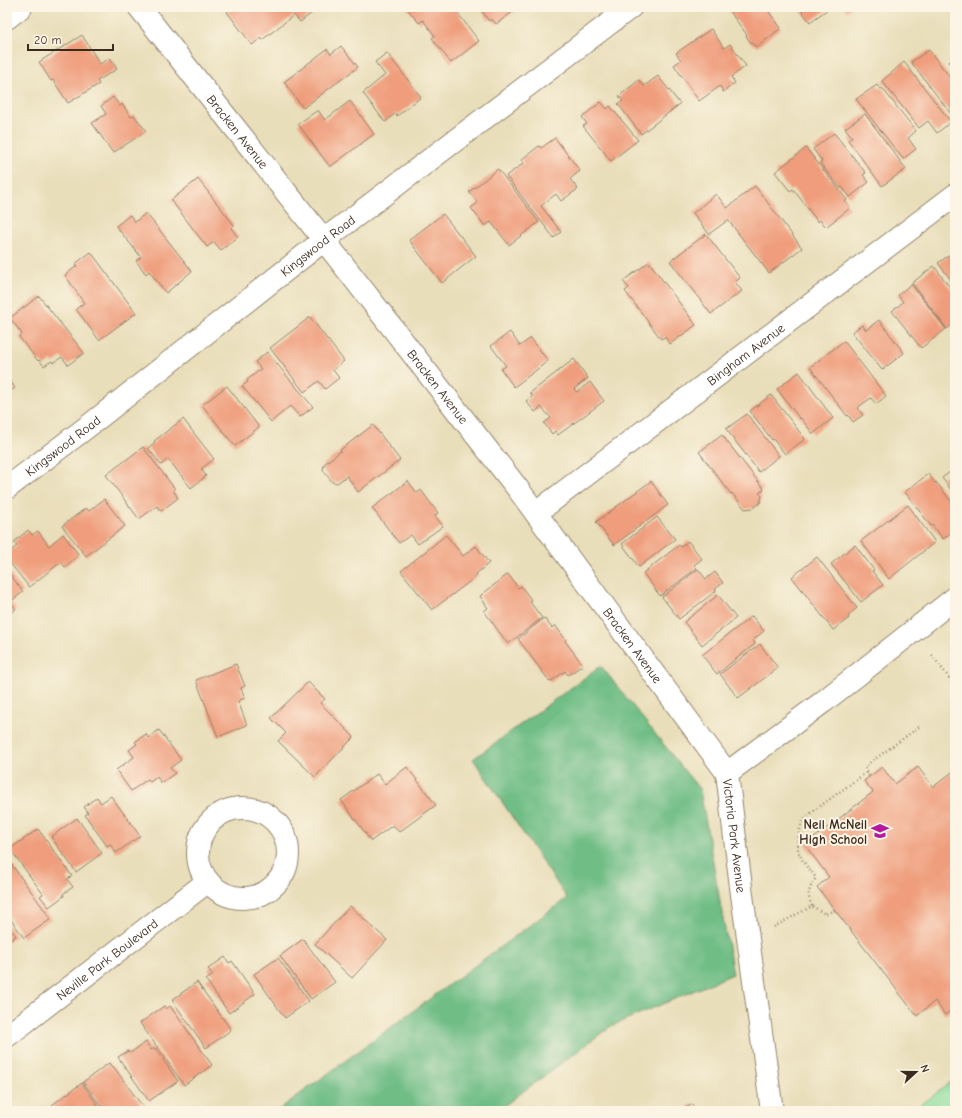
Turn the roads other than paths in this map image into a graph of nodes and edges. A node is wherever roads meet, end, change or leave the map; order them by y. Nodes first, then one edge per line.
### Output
1 (21, 7) edge
2 (139, 7) edge
3 (631, 7) edge
4 (7, 18) edge
5 (955, 195) edge
6 (324, 240) junction
7 (7, 488) edge
8 (536, 513) junction
9 (955, 598) edge
10 (727, 774) junction
11 (207, 882) junction
12 (7, 1036) edge
13 (772, 1111) edge

1 - 4 street
2 - 6 street, Bracken Avenue
3 - 6 street, Kingswood Road
5 - 8 street, Bingham Avenue
6 - 7 street, Kingswood Road
6 - 8 street, Bracken Avenue
8 - 10 street, Bracken Avenue
9 - 10 street, Victoria Park Avenue
10 - 13 street, Victoria Park Avenue
11 - 11 street
11 - 12 street, Neville Park Boulevard

